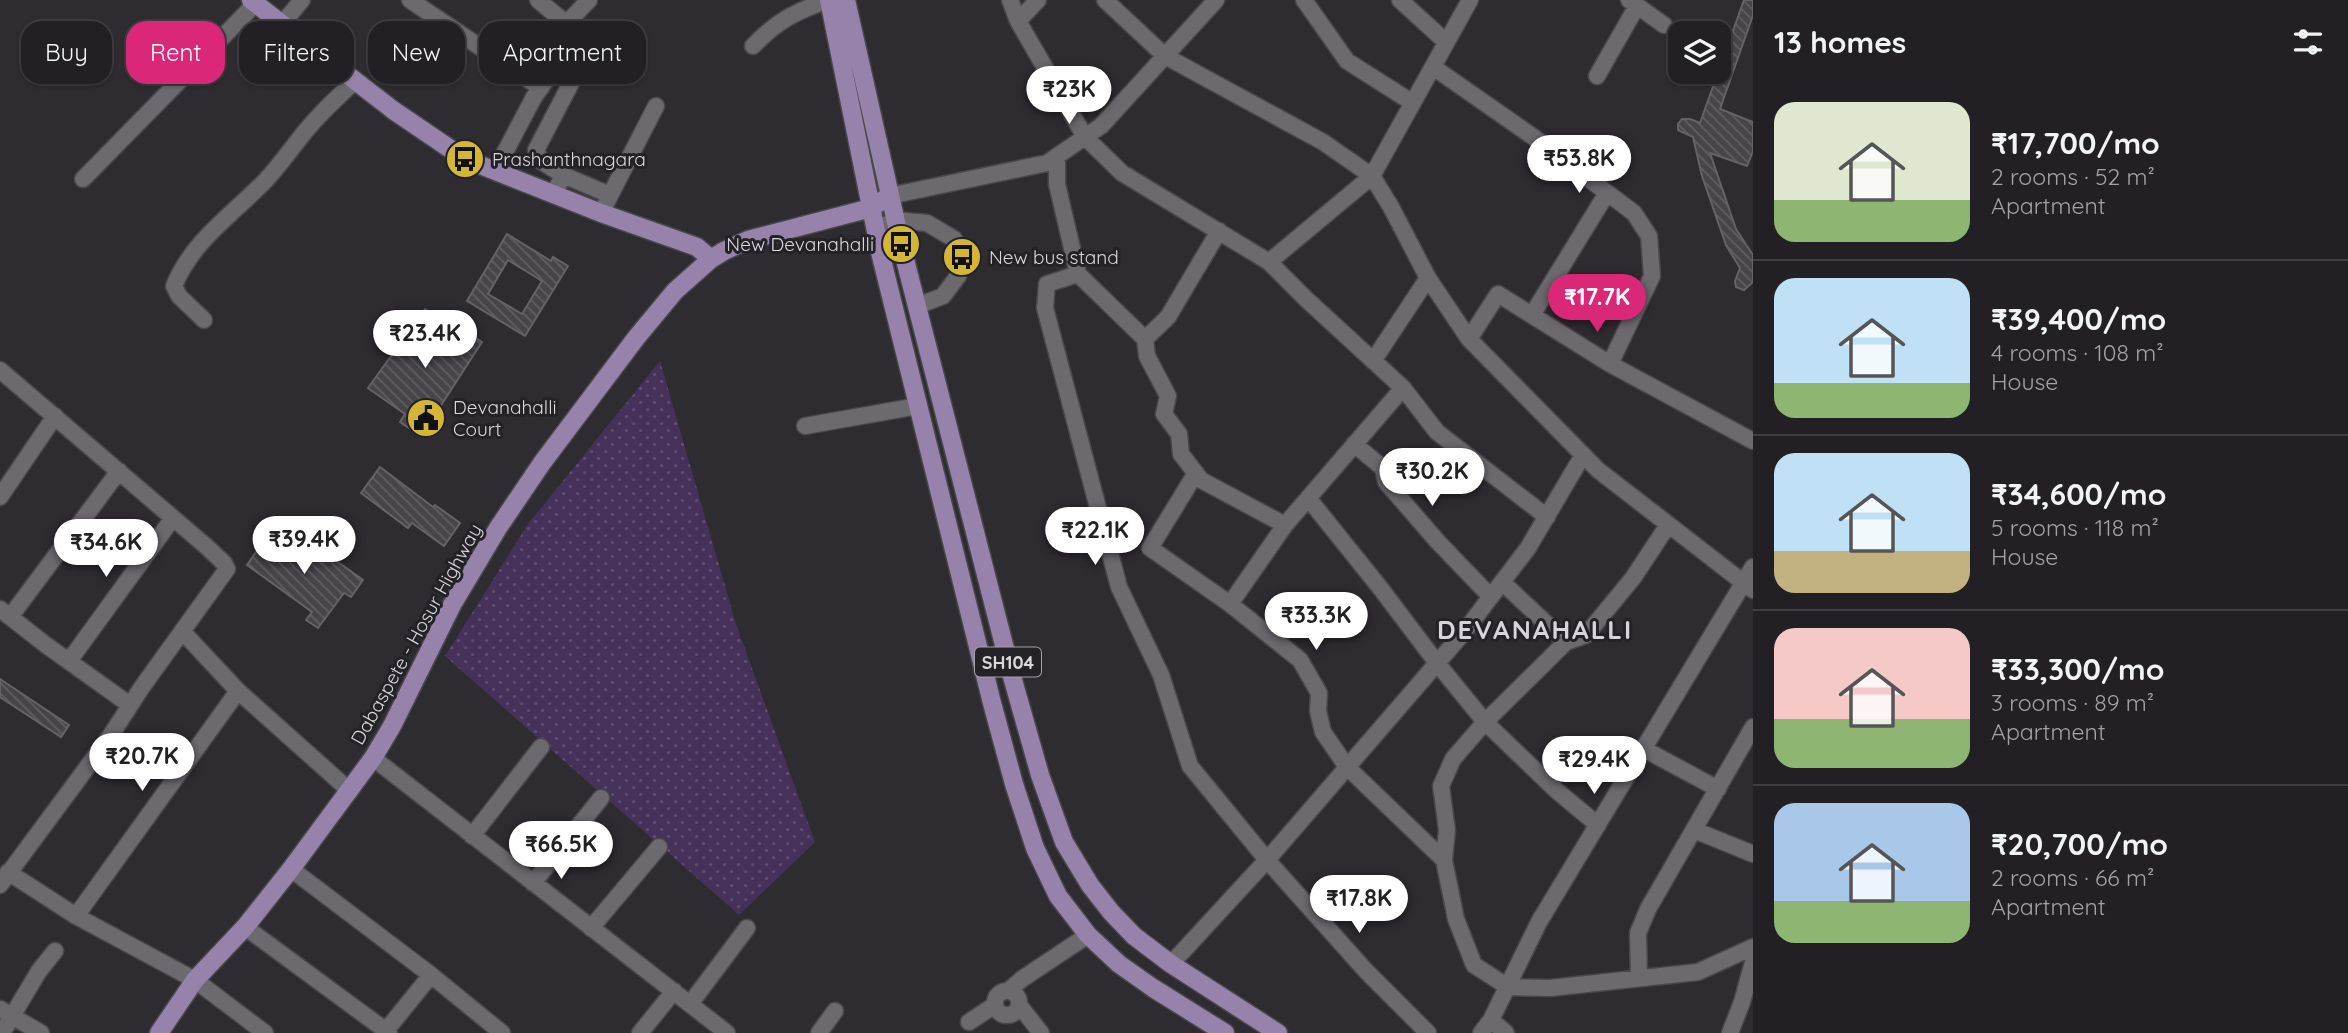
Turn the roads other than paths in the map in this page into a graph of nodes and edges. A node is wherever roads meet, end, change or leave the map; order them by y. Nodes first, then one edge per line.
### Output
1 (302, 0) edge
2 (410, 0) edge
3 (538, 0) edge
4 (589, 0) edge
5 (828, 0) edge
6 (846, 0) edge
7 (1010, 0) edge
8 (1038, 0) edge
9 (1105, 0) edge
10 (1216, 0) edge
11 (1304, 0) edge
12 (1400, 0) edge
13 (1470, 0) edge
14 (253, 2) edge
15 (1633, 3) edge
16 (278, 21) edge
17 (284, 21) edge
18 (564, 21) edge
19 (569, 21) edge
20 (1018, 21) junction
21 (1664, 25) dead end
22 (1446, 42) junction
23 (753, 46) dead end
24 (1165, 56) junction
25 (1433, 67) junction
26 (1597, 76) dead end
27 (355, 81) joint
28 (544, 84) edge
29 (571, 84) edge
30 (541, 88) junction
31 (1413, 103) junction
32 (656, 106) dead end
33 (1085, 137) junction
34 (1057, 156) junction
35 (495, 171) junction
36 (562, 175) junction
37 (1372, 176) junction
38 (83, 178) dead end
39 (1607, 193) junction
40 (554, 194) junction
41 (610, 195) junction
42 (889, 196) junction
43 (871, 208) junction
44 (601, 213) junction
45 (895, 220) junction
46 (876, 230) junction
47 (1219, 231) junction
48 (711, 259) junction
49 (1269, 262) junction
50 (1078, 274) junction
51 (1428, 278) junction
52 (917, 306) junction
53 (1532, 315) junction
54 (204, 320) dead end
55 (1146, 339) junction
56 (1469, 339) junction
57 (1373, 361) junction
58 (1610, 364) junction
59 (0, 370) edge
60 (1402, 388) junction
61 (918, 406) junction
62 (55, 416) junction
63 (805, 426) dead end
64 (1753, 441) edge
65 (1354, 444) junction
66 (1583, 455) junction
67 (119, 471) junction
68 (1196, 474) junction
69 (0, 497) edge
70 (1308, 498) junction
71 (1547, 517) junction
72 (173, 518) junction
73 (1668, 524) junction
74 (1285, 525) junction
75 (1753, 567) edge
76 (1502, 582) junction
77 (1749, 587) edge
78 (1491, 597) junction
79 (1230, 604) junction
80 (5, 613) edge
81 (182, 632) junction
82 (1566, 642) junction
83 (69, 661) junction
84 (1437, 663) junction
85 (238, 691) junction
86 (130, 705) junction
87 (1485, 722) junction
88 (1753, 727) edge
89 (541, 747) dead end
90 (1644, 749) junction
91 (373, 758) junction
92 (1347, 767) junction
93 (1718, 789) junction
94 (350, 791) junction
95 (601, 798) dead end
96 (1598, 825) junction
97 (1694, 830) junction
98 (472, 836) junction
99 (659, 846) dead end
100 (1753, 854) edge
101 (1266, 860) junction
102 (1444, 860) junction
103 (291, 869) junction
104 (4, 878) edge
105 (533, 883) junction
106 (76, 916) junction
107 (245, 926) junction
108 (591, 928) junction
109 (747, 928) dead end
110 (1088, 935) junction
111 (1753, 947) edge
112 (55, 951) dead end
113 (1753, 962) edge
114 (1171, 964) junction
115 (431, 975) junction
116 (1639, 978) junction
117 (195, 980) junction
118 (1508, 987) junction
119 (674, 991) junction
120 (1009, 991) junction
121 (690, 1003) junction
122 (995, 1005) junction
123 (1019, 1005) junction
124 (835, 1011) dead end
125 (6, 1013) edge
126 (969, 1022) dead end
127 (1486, 1027) edge
128 (387, 1032) edge
129 (2, 1033) edge
130 (41, 1033) edge
131 (159, 1033) edge
132 (265, 1033) edge
133 (502, 1033) edge
134 (640, 1033) edge
135 (727, 1033) edge
136 (819, 1033) edge
137 (1041, 1033) edge
138 (1224, 1033) edge
139 (1278, 1033) edge
140 (1428, 1033) edge
141 (1506, 1033) edge
142 (1730, 1033) edge

1 - 17 street
2 - 30 street
3 - 18 street
4 - 19 street
5 - 23 street
5 - 43 main road
6 - 42 main road
7 - 20 street
8 - 20 street
9 - 24 street
10 - 24 street
11 - 31 street
12 - 22 street
13 - 22 street
14 - 16 main road
14 - 38 street
15 - 21 street
15 - 26 street
20 - 33 street
22 - 25 street
24 - 33 street
24 - 37 street
25 - 31 street
25 - 39 street
27 - 35 main road
27 - 54 street
28 - 30 street
29 - 36 street
30 - 35 street
31 - 37 street
32 - 41 street
33 - 34 street
33 - 47 street
34 - 42 street
34 - 50 street
35 - 40 main road
36 - 40 street
36 - 41 street
37 - 49 street
37 - 51 street
39 - 53 street
39 - 58 street
40 - 44 main road
41 - 44 street
42 - 43 main road, Dabaspete - Hosur Highway
42 - 45 main road, SH104
43 - 46 main road, SH104
43 - 48 main road, Dabaspete - Hosur Highway
44 - 48 main road
45 - 46 street
45 - 52 main road, SH104
45 - 52 street
46 - 61 main road, SH104
47 - 49 street
47 - 55 street
48 - 91 main road, Dabaspete - Hosur Highway
49 - 57 street
50 - 55 street
50 - 101 street
51 - 56 street
51 - 57 street
52 - 114 main road, SH104
53 - 56 street
53 - 58 street
55 - 68 street
56 - 66 street
57 - 60 street
58 - 64 street
59 - 62 street
60 - 65 street
60 - 71 street
61 - 63 street
61 - 110 main road, SH104
62 - 67 street
62 - 69 street
65 - 70 street
65 - 78 street
66 - 71 street
66 - 73 street
67 - 72 street
67 - 80 street
68 - 74 street
68 - 79 street
70 - 74 street
70 - 84 street
71 - 76 street
72 - 81 street
72 - 83 street
73 - 77 street
73 - 82 street
74 - 79 street
75 - 77 street
76 - 78 street
76 - 82 street
77 - 90 street
78 - 84 street
79 - 92 street
80 - 83 street
81 - 85 street
81 - 86 street
82 - 87 street
83 - 86 street
84 - 87 street
84 - 92 street
85 - 94 street
85 - 106 street
86 - 104 street
87 - 96 street
87 - 102 street
88 - 93 street
89 - 98 street
90 - 93 street
90 - 96 street
91 - 94 main road, Dabaspete - Hosur Highway
91 - 98 street
92 - 101 street
92 - 102 street
93 - 97 street
94 - 103 main road, Dabaspete - Hosur Highway
95 - 105 street
96 - 118 street
97 - 100 street
97 - 116 street
98 - 105 street
99 - 108 street
101 - 114 street
101 - 140 street
102 - 118 street
103 - 107 main road, Dabaspete - Hosur Highway
103 - 115 street
104 - 106 street
105 - 108 street
106 - 117 street
107 - 117 main road, Dabaspete - Hosur Highway
107 - 128 street
108 - 119 street
109 - 121 street
110 - 120 street
110 - 138 main road, SH104
111 - 116 street
112 - 125 street
113 - 142 street
114 - 139 main road, SH104
115 - 128 street
115 - 133 street
116 - 118 street
117 - 131 main road, Dabaspete - Hosur Highway
117 - 132 street
118 - 127 street
119 - 121 street
119 - 134 street
120 - 122 street
120 - 123 street
121 - 135 street
122 - 123 street
122 - 126 street
123 - 137 street
124 - 136 street
125 - 129 street
125 - 130 street
127 - 141 street

